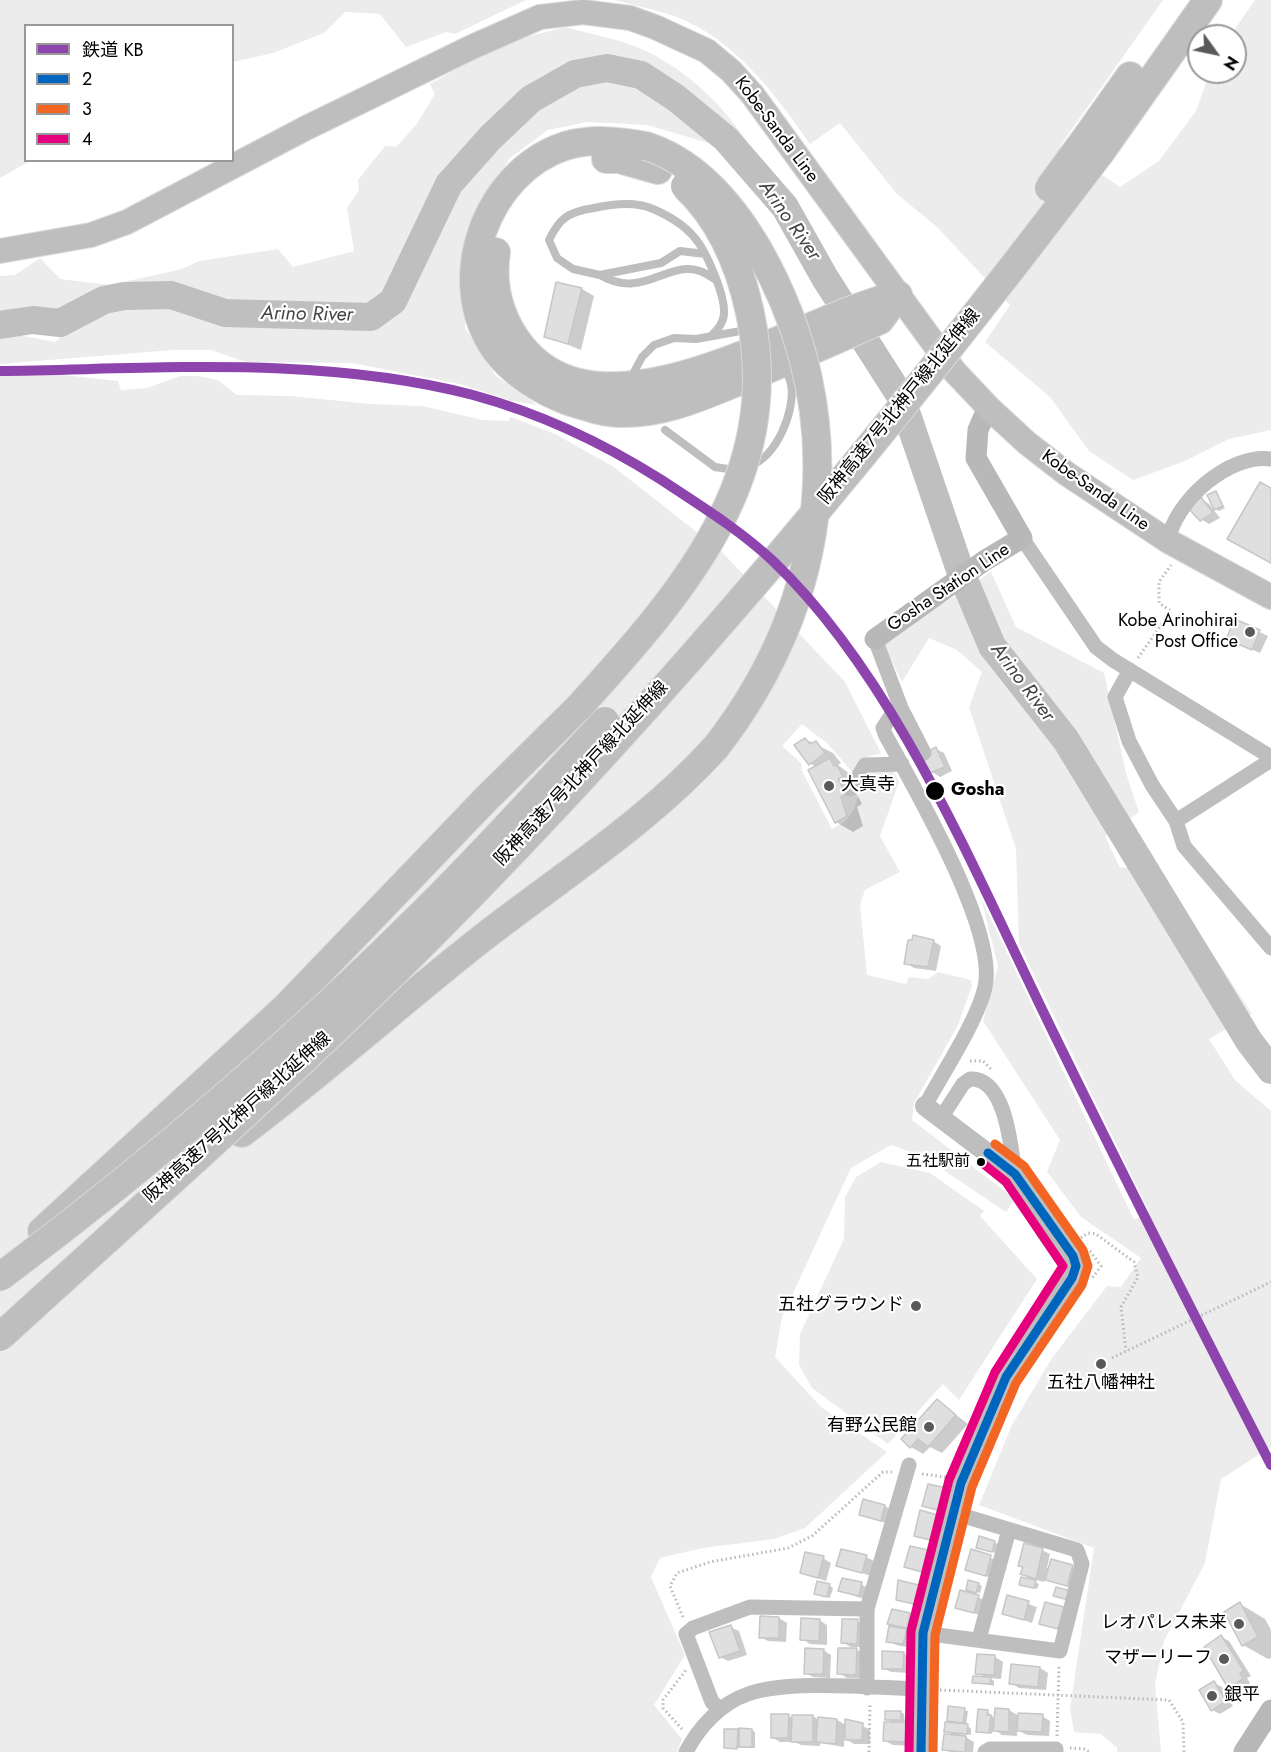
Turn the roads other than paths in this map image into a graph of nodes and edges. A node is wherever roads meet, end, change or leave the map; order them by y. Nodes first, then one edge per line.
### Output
1 (1183, 0) edge
2 (1208, 0) edge
3 (1093, 146) junction
4 (487, 245) junction
5 (0, 251) edge
6 (705, 254) junction
7 (600, 275) junction
8 (715, 280) junction
9 (898, 295) junction
10 (711, 336) junction
11 (773, 342) junction
12 (633, 374) dead end
13 (988, 407) junction
14 (665, 430) dead end
15 (1271, 459) edge
16 (1022, 538) junction
17 (1175, 545) junction
18 (1271, 597) edge
19 (875, 639) joint
20 (1130, 670) junction
21 (902, 708) junction
22 (924, 753) dead end
23 (1271, 757) edge
24 (902, 764) junction
25 (851, 789) dead end
26 (1176, 821) junction
27 (1271, 948) edge
28 (933, 1112) junction
29 (1015, 1174) junction
30 (154, 1195) junction
31 (0, 1270) edge
32 (0, 1277) edge
33 (0, 1337) edge
34 (908, 1468) road end
35 (954, 1513) junction
36 (1009, 1530) junction
37 (867, 1609) junction
38 (923, 1633) junction
39 (979, 1639) junction
40 (867, 1688) junction
41 (928, 1689) junction
42 (720, 1709) junction
43 (1271, 1710) edge
44 (689, 1746) edge
45 (1056, 1750) edge
46 (921, 1752) edge
47 (985, 1752) edge
48 (1244, 1752) edge

1 - 3 highway
2 - 3 highway
3 - 30 highway, 阪神高速７号北神戸線北延伸線, bridge
3 - 32 highway, 阪神高速７号北神戸線北延伸線, bridge
4 - 11 highway
4 - 30 highway, bridge
4 - 31 highway, bridge
5 - 9 main road, Kobe-Sanda Line
6 - 7 lane
6 - 7 lane
6 - 8 lane
7 - 8 lane
8 - 10 lane
9 - 11 highway
9 - 13 main road, Kobe-Sanda Line
10 - 11 lane
10 - 12 lane
11 - 14 lane
13 - 16 main road, Gosha Station Line
13 - 17 main road, Kobe-Sanda Line
15 - 17 street
16 - 19 main road, Gosha Station Line
16 - 20 street
17 - 18 main road, Kobe-Sanda Line
19 - 21 street
20 - 23 street
20 - 26 street
21 - 22 street
21 - 24 street
23 - 26 street
24 - 25 street
24 - 28 street
26 - 27 street
28 - 29 street
28 - 29 street
29 - 35 street
30 - 33 highway, 阪神高速７号北神戸線北延伸線, bridge
34 - 37 street
35 - 36 street
35 - 38 street
36 - 39 street
36 - 39 street
37 - 40 street
37 - 42 street
38 - 39 street
38 - 41 street
40 - 41 street
40 - 42 street
41 - 46 street
42 - 44 street
43 - 48 main road
45 - 47 street

